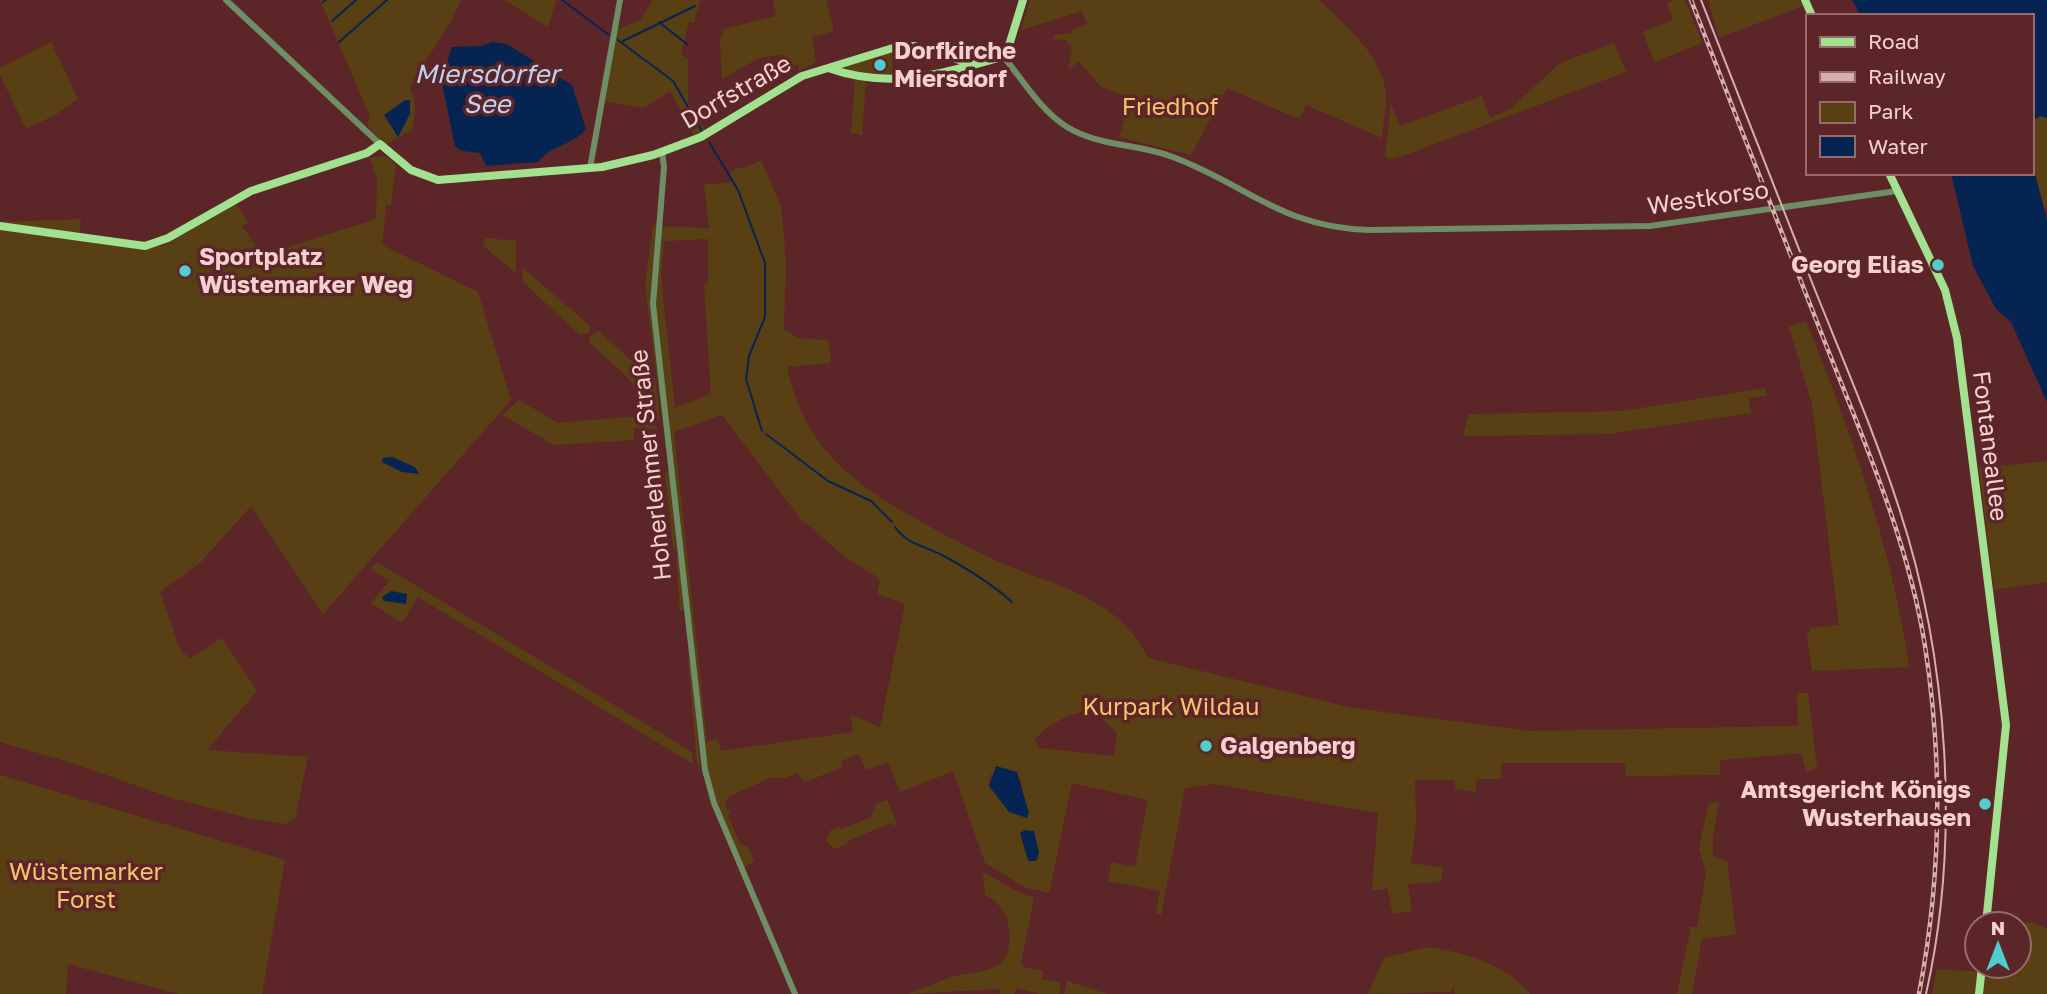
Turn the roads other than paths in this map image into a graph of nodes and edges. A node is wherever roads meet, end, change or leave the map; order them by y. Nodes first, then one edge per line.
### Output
1 (226, 0) edge
2 (620, 0) edge
3 (1024, 0) edge
4 (1003, 56) junction
5 (972, 64) junction
6 (828, 68) junction
7 (380, 144) junction
8 (662, 152) junction
9 (590, 168) junction
10 (1890, 175) edge
11 (1897, 191) junction
12 (0, 226) edge
13 (1987, 910) edge
14 (795, 994) edge

1 - 7 street
2 - 9 street
3 - 4 main road
4 - 5 main road, Dorfstraße
4 - 11 street, Westkorso
5 - 6 main road, Dorfstraße
5 - 6 main road, Dorfstraße
6 - 8 main road, Dorfstraße
7 - 9 main road, Dorfstraße
7 - 12 main road
8 - 9 main road, Dorfstraße
8 - 14 street, Hoherlehmer Straße
10 - 11 main road, Fontaneallee
11 - 13 main road, Fontaneallee

